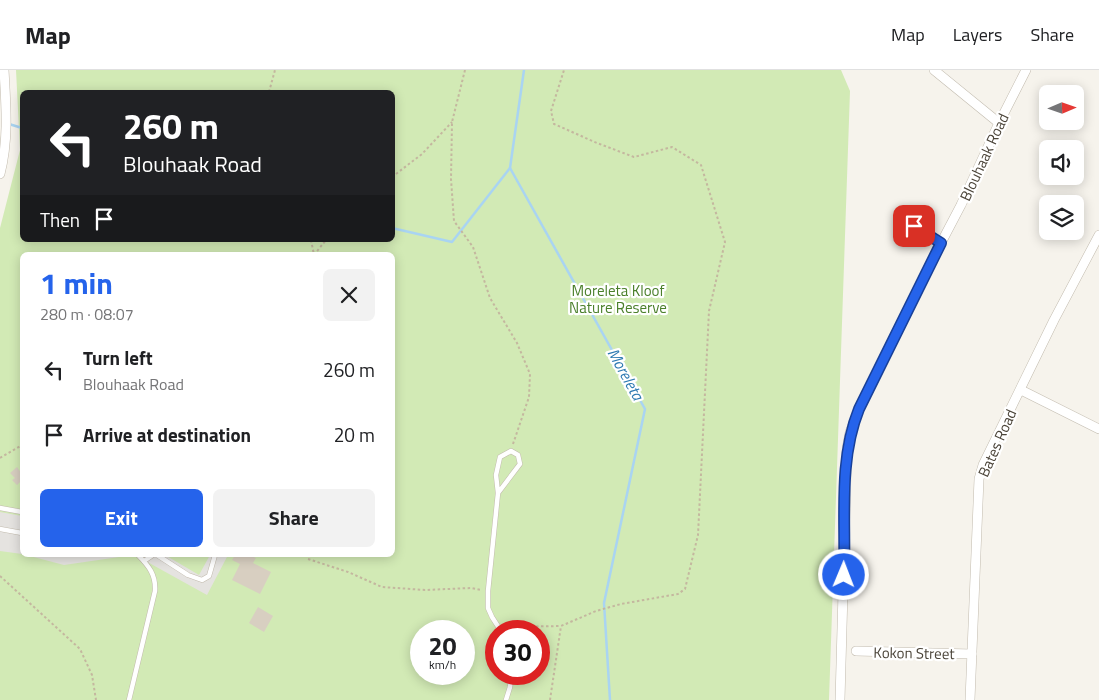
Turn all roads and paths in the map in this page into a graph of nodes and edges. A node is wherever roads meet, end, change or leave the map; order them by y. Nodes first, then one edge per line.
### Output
1 (4, 70) edge
2 (275, 70) edge
3 (465, 70) edge
4 (564, 70) edge
5 (934, 70) edge
6 (1026, 70) edge
7 (2, 87) edge
8 (270, 90) edge
9 (452, 122) junction
10 (1000, 123) junction
11 (1, 169) edge
12 (395, 175) edge
13 (914, 226) dead end
14 (1099, 236) edge
15 (324, 242) edge
16 (941, 243) junction
17 (316, 252) edge
18 (1021, 390) junction
19 (1099, 429) edge
20 (20, 446) edge
21 (511, 451) junction
22 (0, 458) edge
23 (498, 493) junction
24 (0, 508) edge
25 (20, 512) edge
26 (0, 528) edge
27 (20, 533) edge
28 (140, 557) edge
29 (151, 557) edge
30 (158, 557) edge
31 (214, 557) edge
32 (308, 559) dead end
33 (144, 561) junction
34 (0, 576) edge
35 (488, 591) junction
36 (494, 620) edge
37 (561, 626) junction
38 (550, 627) edge
39 (856, 651) dead end
40 (972, 654) junction
41 (510, 685) edge
42 (96, 700) edge
43 (129, 700) edge
44 (506, 700) edge
45 (550, 700) edge
46 (840, 700) edge
47 (970, 700) edge

1 - 7 street
2 - 8 path
3 - 9 path
4 - 37 path
5 - 10 street
6 - 10 street, Blouhaak Road
7 - 11 street
9 - 12 path
9 - 21 path
10 - 16 street, Blouhaak Road
13 - 16 street
14 - 18 street, Bates Road
15 - 17 path
16 - 46 street, Blouhaak Road
18 - 19 street
18 - 40 street, Bates Road
20 - 22 path
21 - 23 lane
21 - 23 lane
23 - 35 lane
24 - 25 lane
26 - 27 lane
28 - 33 lane
29 - 33 lane
30 - 31 lane
32 - 35 path
33 - 43 lane
34 - 42 path
35 - 36 lane
37 - 38 path
37 - 45 path
39 - 40 street, Kokon Street
40 - 47 street, Bates Road
41 - 44 lane

